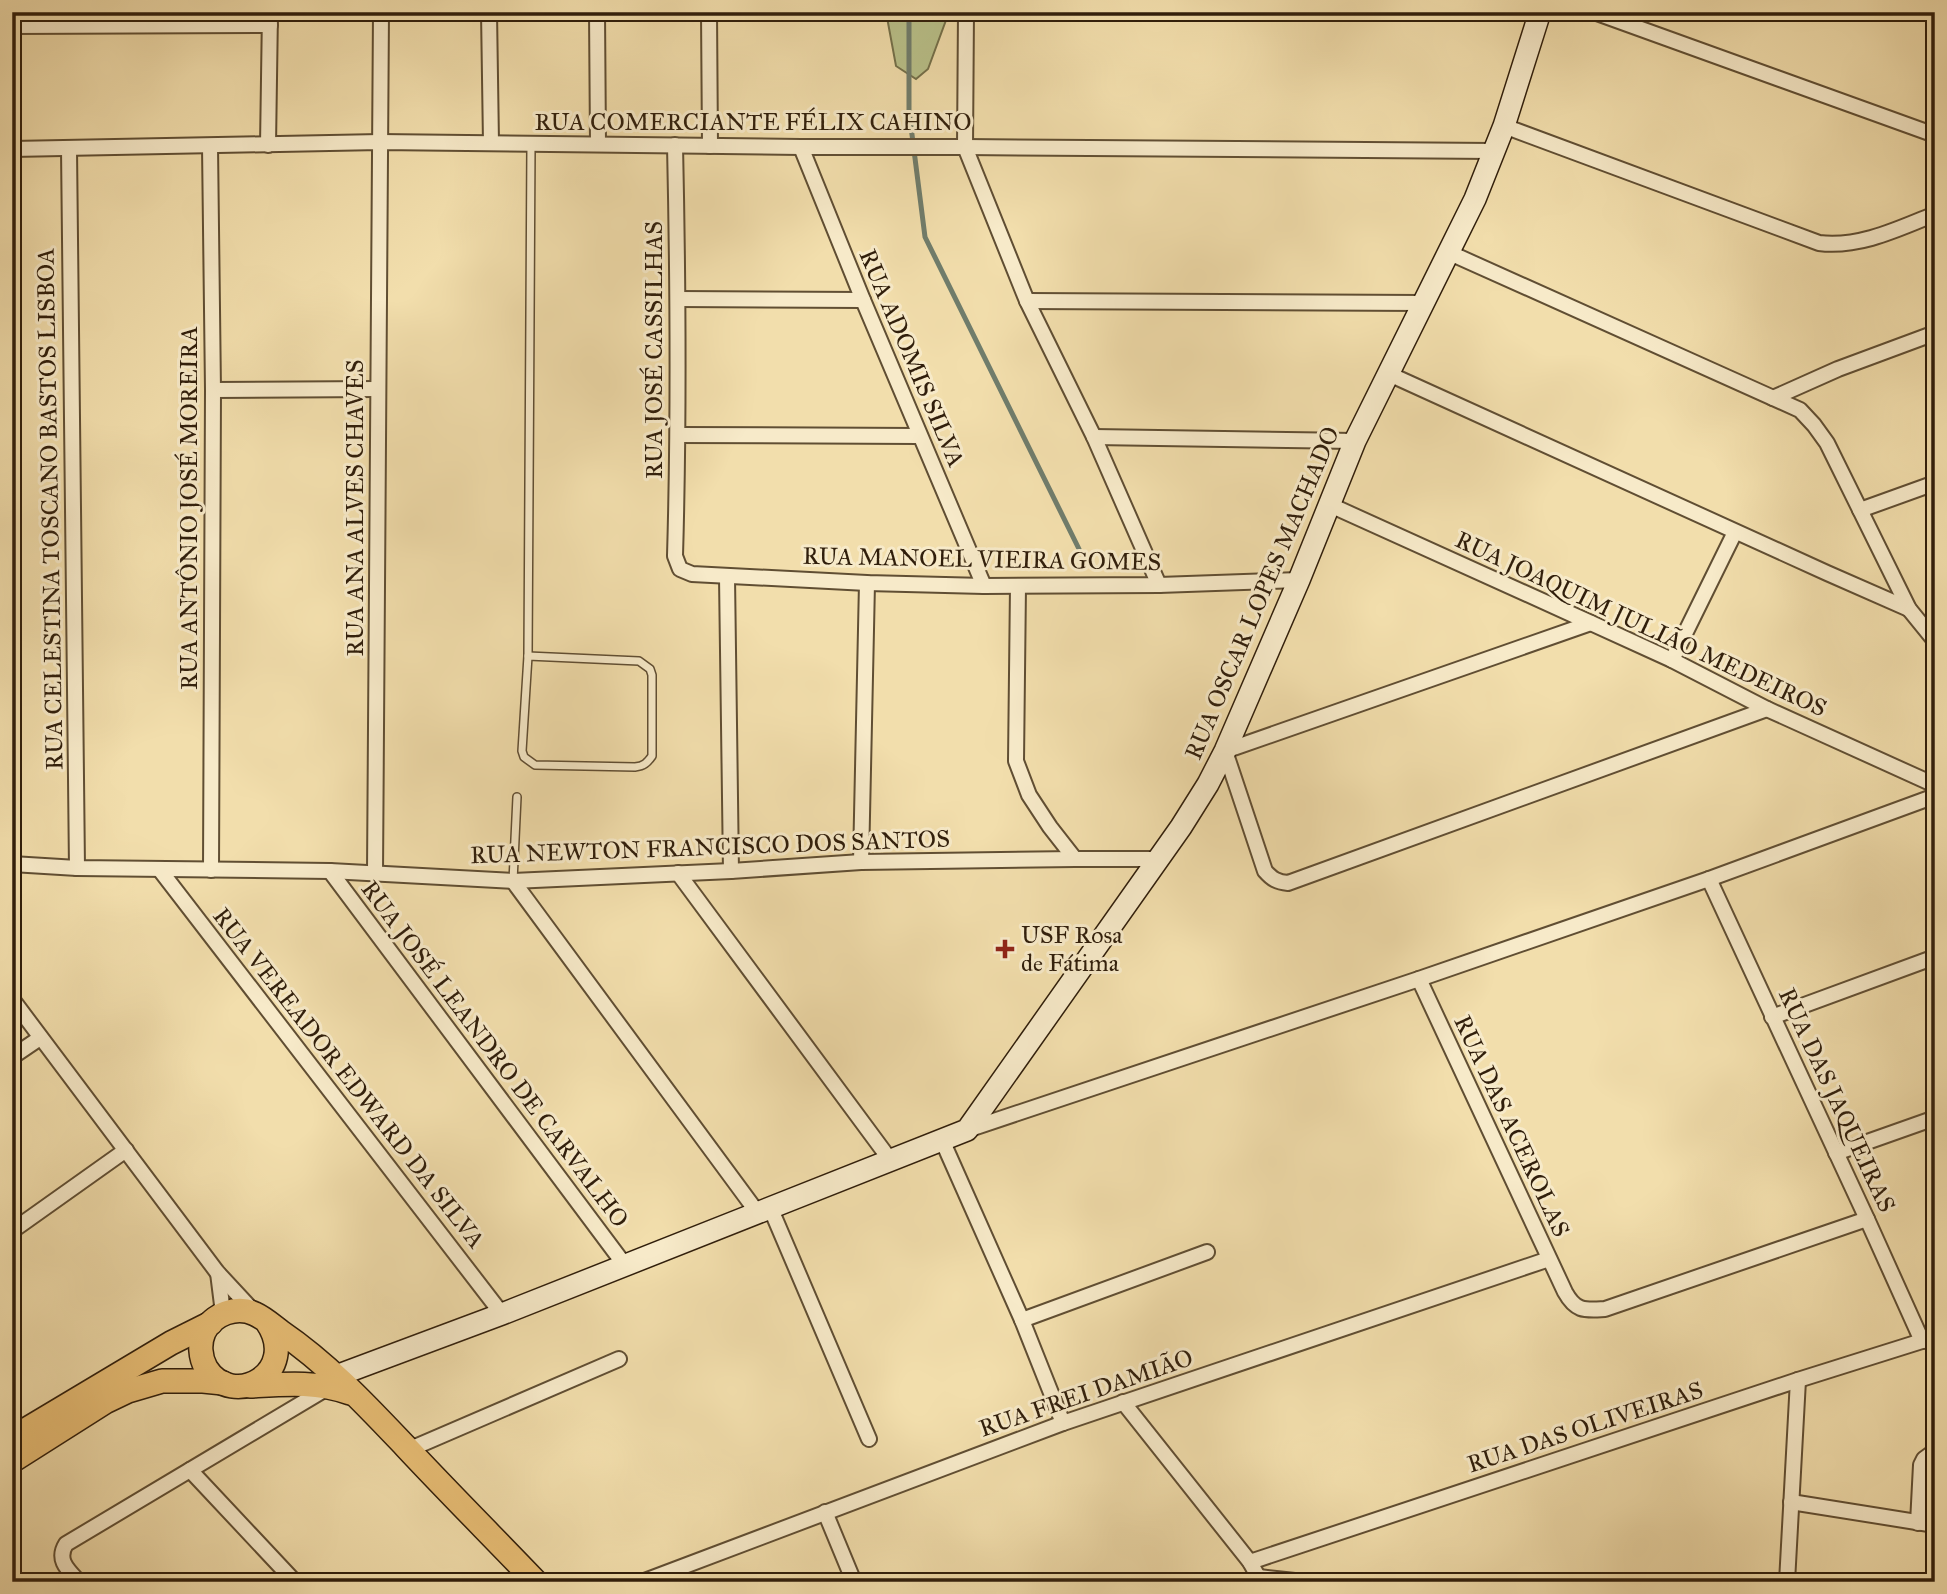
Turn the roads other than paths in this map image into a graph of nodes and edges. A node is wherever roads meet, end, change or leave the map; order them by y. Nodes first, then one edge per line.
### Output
1 (381, 12) edge
2 (489, 12) edge
3 (597, 12) edge
4 (709, 12) edge
5 (966, 12) edge
6 (1540, 12) edge
7 (1594, 12) edge
8 (270, 19) edge
9 (12, 26) edge
10 (1504, 126) junction
11 (1935, 135) edge
12 (380, 142) junction
13 (491, 143) junction
14 (531, 144) junction
15 (598, 144) junction
16 (268, 145) junction
17 (675, 145) junction
18 (210, 146) junction
19 (710, 146) junction
20 (801, 147) junction
21 (965, 147) junction
22 (12, 149) edge
23 (69, 149) junction
24 (1494, 151) junction
25 (1935, 214) edge
26 (1450, 253) junction
27 (678, 299) junction
28 (863, 300) junction
29 (1027, 301) junction
30 (1422, 303) junction
31 (1935, 333) edge
32 (1389, 374) junction
33 (378, 389) junction
34 (214, 390) junction
35 (1773, 398) junction
36 (678, 435) junction
37 (919, 436) junction
38 (1094, 437) junction
39 (1355, 440) junction
40 (1935, 483) edge
41 (1328, 504) junction
42 (1860, 510) junction
43 (1735, 532) junction
44 (674, 556) joint
45 (727, 577) junction
46 (1299, 579) junction
47 (867, 583) junction
48 (1159, 585) junction
49 (984, 586) junction
50 (1018, 586) junction
51 (1909, 609) junction
52 (1591, 622) junction
53 (1934, 638) edge
54 (528, 656) junction
55 (1672, 660) junction
56 (1767, 709) junction
57 (1225, 751) junction
58 (1935, 785) edge
59 (1935, 796) edge
60 (517, 797) dead end
61 (1075, 859) junction
62 (1158, 859) junction
63 (861, 862) junction
64 (12, 864) edge
65 (77, 868) junction
66 (160, 870) junction
67 (211, 870) junction
68 (330, 871) junction
69 (731, 871) junction
70 (375, 873) junction
71 (678, 873) junction
72 (1709, 879) junction
73 (513, 881) junction
74 (1935, 957) edge
75 (1419, 979) junction
76 (12, 999) edge
77 (1772, 1017) junction
78 (40, 1038) junction
79 (12, 1057) edge
80 (1935, 1118) edge
81 (967, 1130) junction
82 (942, 1140) junction
83 (126, 1150) junction
84 (1836, 1153) junction
85 (891, 1161) junction
86 (764, 1210) junction
87 (1867, 1219) junction
88 (12, 1231) edge
89 (1206, 1252) dead end
90 (1549, 1259) junction
91 (624, 1264) junction
92 (217, 1272) junction
93 (502, 1314) junction
94 (261, 1318) junction
95 (215, 1319) junction
96 (1023, 1320) junction
97 (1928, 1340) edge
98 (620, 1359) dead end
99 (1798, 1380) junction
100 (334, 1381) junction
101 (234, 1385) junction
102 (1123, 1402) junction
103 (1063, 1423) junction
104 (12, 1438) edge
105 (869, 1439) dead end
106 (408, 1450) junction
107 (1935, 1451) edge
108 (12, 1461) edge
109 (190, 1470) junction
110 (1791, 1502) junction
111 (825, 1512) junction
112 (1918, 1523) junction
113 (1935, 1525) edge
114 (1250, 1562) junction
115 (1260, 1579) edge
116 (79, 1582) edge
117 (295, 1582) edge
118 (536, 1582) edge
119 (642, 1582) edge
120 (854, 1582) edge
121 (1304, 1582) edge
122 (1787, 1582) edge

1 - 12 street, RUA ANA ALVES CHAVES
2 - 13 street
3 - 15 street
4 - 19 street
5 - 21 street
6 - 10 street, RUA OSCAR LOPES MACHADO
7 - 11 street
8 - 9 street
8 - 16 street
10 - 24 street, RUA OSCAR LOPES MACHADO
10 - 25 street
12 - 13 street, RUA COMERCIANTE FÉLIX CAHINO
12 - 16 street, RUA COMERCIANTE FÉLIX CAHINO
12 - 33 street, RUA ANA ALVES CHAVES
13 - 14 street, RUA COMERCIANTE FÉLIX CAHINO
14 - 15 street, RUA COMERCIANTE FÉLIX CAHINO
14 - 54 lane
15 - 17 street, RUA COMERCIANTE FÉLIX CAHINO
16 - 18 street, RUA COMERCIANTE FÉLIX CAHINO
17 - 19 street, RUA COMERCIANTE FÉLIX CAHINO
17 - 27 street, RUA JOSÉ CASSILHAS
18 - 23 street, RUA COMERCIANTE FÉLIX CAHINO
18 - 34 street, RUA ANTÔNIO JOSÉ MOREIRA
19 - 20 street, RUA COMERCIANTE FÉLIX CAHINO
20 - 21 street, RUA COMERCIANTE FÉLIX CAHINO
20 - 28 street, RUA ADOMIS SILVA
21 - 24 street, RUA COMERCIANTE FÉLIX CAHINO
21 - 29 street
22 - 23 street, RUA COMERCIANTE FÉLIX CAHINO
23 - 65 street, RUA CELESTINA TOSCANO BASTOS LISBOA
24 - 26 street, RUA OSCAR LOPES MACHADO
26 - 30 street, RUA OSCAR LOPES MACHADO
26 - 35 street
27 - 28 street
27 - 36 street, RUA JOSÉ CASSILHAS
28 - 37 street, RUA ADOMIS SILVA
29 - 30 street
29 - 38 street
30 - 32 street, RUA OSCAR LOPES MACHADO
31 - 35 street
32 - 39 street, RUA OSCAR LOPES MACHADO
32 - 43 street
33 - 34 street
33 - 70 street, RUA ANA ALVES CHAVES
34 - 67 street, RUA ANTÔNIO JOSÉ MOREIRA
35 - 42 street
36 - 37 street
36 - 44 street, RUA JOSÉ CASSILHAS
37 - 49 street, RUA ADOMIS SILVA
38 - 39 street
38 - 48 street
39 - 41 street, RUA OSCAR LOPES MACHADO
40 - 42 street
41 - 46 street, RUA OSCAR LOPES MACHADO
41 - 52 street, RUA JOAQUIM JULIÃO MEDEIROS
42 - 51 street
43 - 51 street
43 - 55 street
44 - 45 street, RUA MANOEL VIEIRA GOMES
45 - 47 street, RUA MANOEL VIEIRA GOMES
45 - 69 street
46 - 48 street, RUA MANOEL VIEIRA GOMES
46 - 57 street, RUA OSCAR LOPES MACHADO
47 - 49 street, RUA MANOEL VIEIRA GOMES
47 - 63 street
48 - 50 street, RUA MANOEL VIEIRA GOMES
49 - 50 street, RUA MANOEL VIEIRA GOMES
50 - 61 street
51 - 53 street
52 - 55 street, RUA JOAQUIM JULIÃO MEDEIROS
52 - 57 street
54 - 54 lane
55 - 56 street, RUA JOAQUIM JULIÃO MEDEIROS
56 - 57 street
56 - 58 street, RUA JOAQUIM JULIÃO MEDEIROS
57 - 62 street, RUA OSCAR LOPES MACHADO
59 - 72 street
60 - 73 lane
61 - 62 street, RUA NEWTON FRANCISCO DOS SANTOS
61 - 63 street, RUA NEWTON FRANCISCO DOS SANTOS
62 - 81 street, RUA OSCAR LOPES MACHADO
63 - 69 street, RUA NEWTON FRANCISCO DOS SANTOS
64 - 65 street, RUA NEWTON FRANCISCO DOS SANTOS
65 - 66 street, RUA NEWTON FRANCISCO DOS SANTOS
66 - 67 street, RUA NEWTON FRANCISCO DOS SANTOS
66 - 93 street, RUA VEREADOR EDWARD DA SILVA
67 - 68 street, RUA NEWTON FRANCISCO DOS SANTOS
68 - 70 street, RUA NEWTON FRANCISCO DOS SANTOS
68 - 91 street, RUA JOSÉ LEANDRO DE CARVALHO
69 - 71 street, RUA NEWTON FRANCISCO DOS SANTOS
70 - 73 street, RUA NEWTON FRANCISCO DOS SANTOS
71 - 73 street, RUA NEWTON FRANCISCO DOS SANTOS
71 - 85 street
72 - 75 street
72 - 77 street, RUA DAS JAQUEIRAS
73 - 86 street
74 - 77 street
75 - 81 street
75 - 90 street, RUA DAS ACEROLAS
76 - 78 street
77 - 84 street, RUA DAS JAQUEIRAS
78 - 79 street
78 - 83 street
80 - 84 street
81 - 82 street
82 - 85 street
82 - 96 street
83 - 88 street
83 - 92 street
84 - 87 street, RUA DAS JAQUEIRAS
85 - 86 street
86 - 91 street
86 - 105 street
87 - 90 street, RUA DAS ACEROLAS
87 - 97 street, RUA DAS JAQUEIRAS
89 - 96 street
90 - 102 street, RUA FREI DAMIÃO
91 - 93 street
92 - 94 street
92 - 95 street
93 - 100 street
94 - 95 main road
94 - 100 main road
94 - 101 main road
95 - 101 main road
95 - 104 main road
96 - 103 street
97 - 99 street, RUA DAS OLIVEIRAS
98 - 106 street
99 - 110 street
99 - 114 street, RUA DAS OLIVEIRAS
100 - 101 main road
100 - 106 main road
100 - 109 street
101 - 108 main road
102 - 103 street, RUA FREI DAMIÃO
102 - 114 street
103 - 111 street, RUA FREI DAMIÃO
106 - 118 main road
107 - 112 street
109 - 116 street
109 - 117 street
110 - 112 street
110 - 122 street
111 - 119 street, RUA FREI DAMIÃO
111 - 120 street
112 - 113 street
114 - 115 street
115 - 121 street

